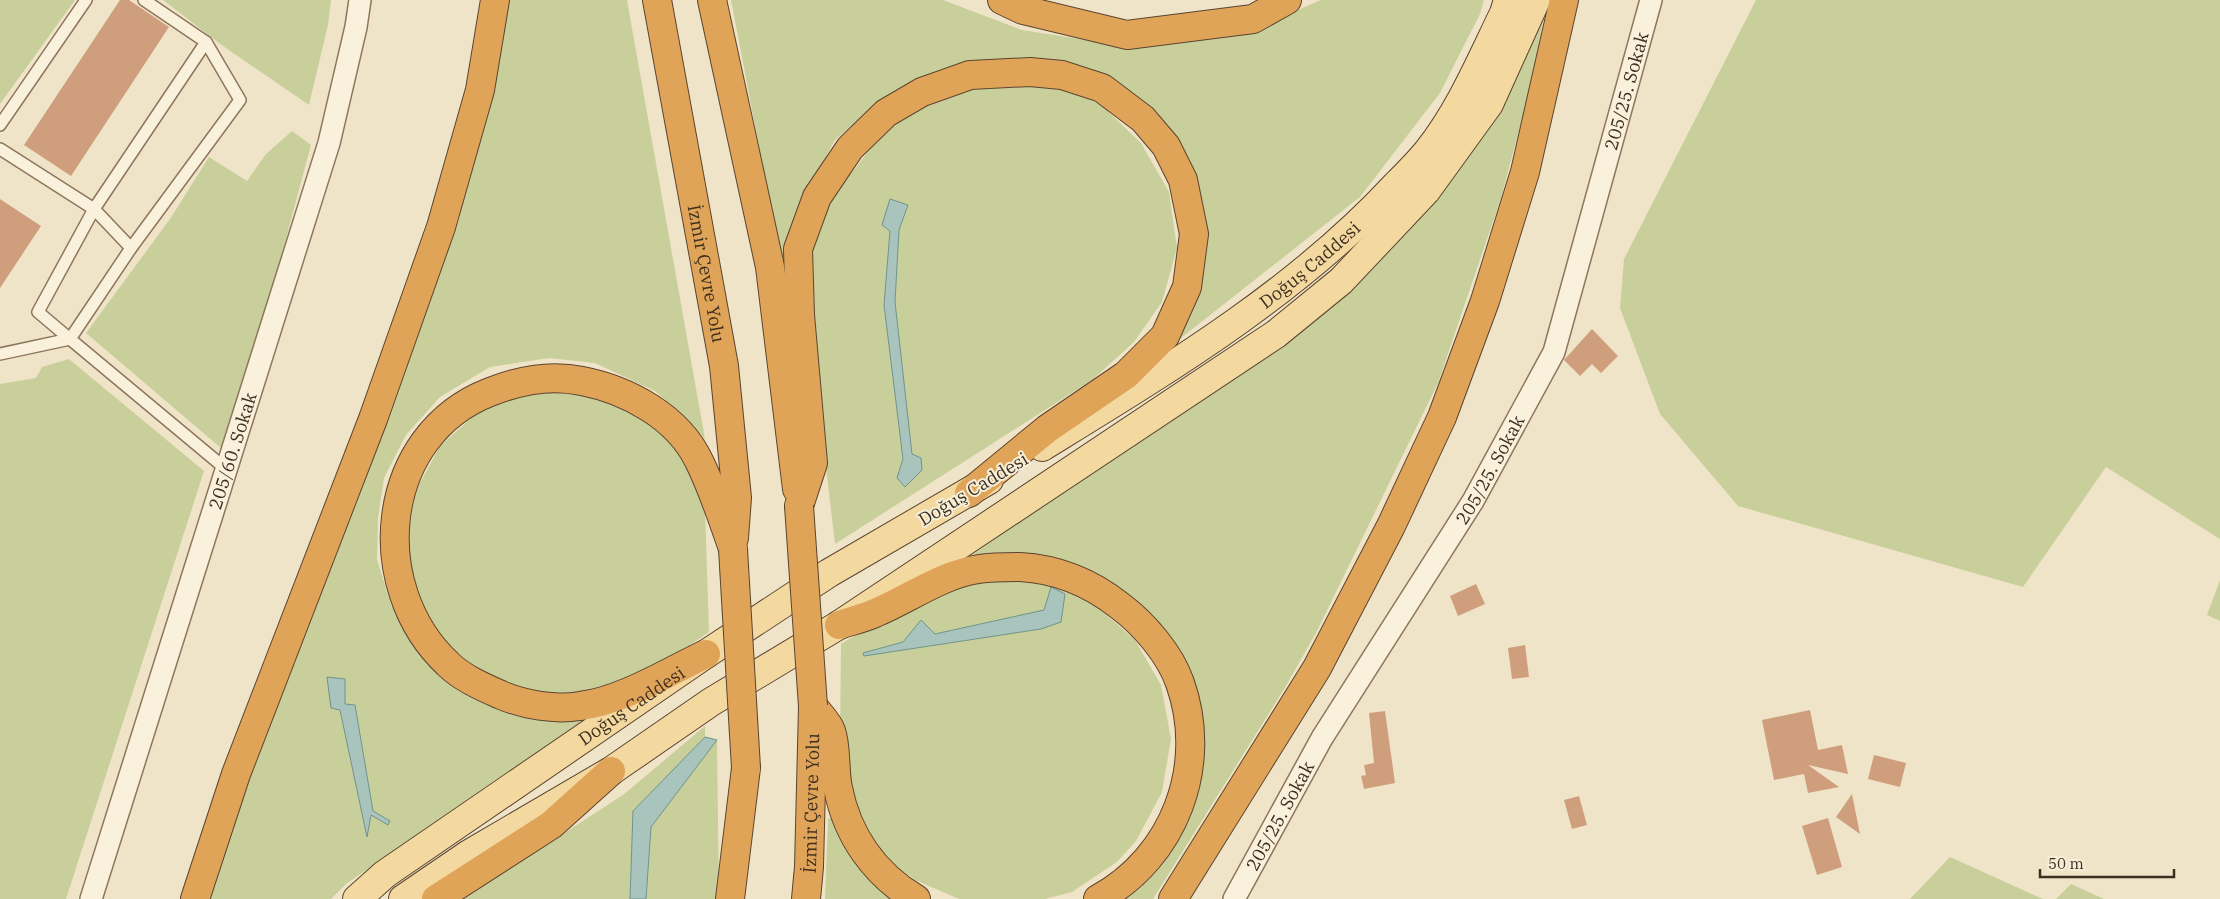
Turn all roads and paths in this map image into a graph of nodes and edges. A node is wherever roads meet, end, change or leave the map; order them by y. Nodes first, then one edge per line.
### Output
1 (86, 0) edge
2 (144, 0) edge
3 (360, 0) edge
4 (495, 0) edge
5 (656, 0) edge
6 (712, 0) edge
7 (1002, 0) edge
8 (1287, 0) edge
9 (1508, 0) edge
10 (1536, 0) edge
11 (1564, 0) edge
12 (1651, 0) edge
13 (206, 42) junction
14 (0, 125) edge
15 (0, 149) edge
16 (94, 209) junction
17 (130, 248) junction
18 (70, 339) junction
19 (0, 354) edge
20 (226, 469) junction
21 (969, 493) junction
22 (799, 506) junction
23 (733, 549) junction
24 (839, 625) junction
25 (706, 654) junction
26 (813, 706) junction
27 (746, 768) junction
28 (611, 771) junction
29 (92, 899) edge
30 (195, 899) edge
31 (357, 899) edge
32 (403, 899) edge
33 (436, 899) edge
34 (730, 899) edge
35 (747, 899) edge
36 (806, 899) edge
37 (916, 899) edge
38 (1098, 899) edge
39 (1173, 899) edge
40 (1234, 899) edge

1 - 14 lane
2 - 13 lane
3 - 20 street, 205/60. Sokak
4 - 30 highway
5 - 23 highway, İzmir Çevre Yolu
6 - 22 highway
7 - 8 highway
9 - 21 main road, Doğuş Caddesi
10 - 24 main road, Doğuş Caddesi
11 - 39 highway
12 - 40 street, 205/25. Sokak
13 - 16 lane
13 - 17 lane
15 - 16 lane
16 - 17 lane
16 - 18 lane
17 - 18 lane
18 - 19 lane
18 - 20 lane
20 - 29 street, 205/60. Sokak
21 - 22 highway
21 - 25 main road, Doğuş Caddesi
22 - 26 highway, İzmir Çevre Yolu, bridge
23 - 25 highway
23 - 27 highway, bridge
24 - 28 main road, Doğuş Caddesi
24 - 38 highway
25 - 31 main road, Doğuş Caddesi
26 - 36 highway, İzmir Çevre Yolu
26 - 37 highway
27 - 34 highway
27 - 35 highway
28 - 32 main road, Doğuş Caddesi
28 - 33 highway

